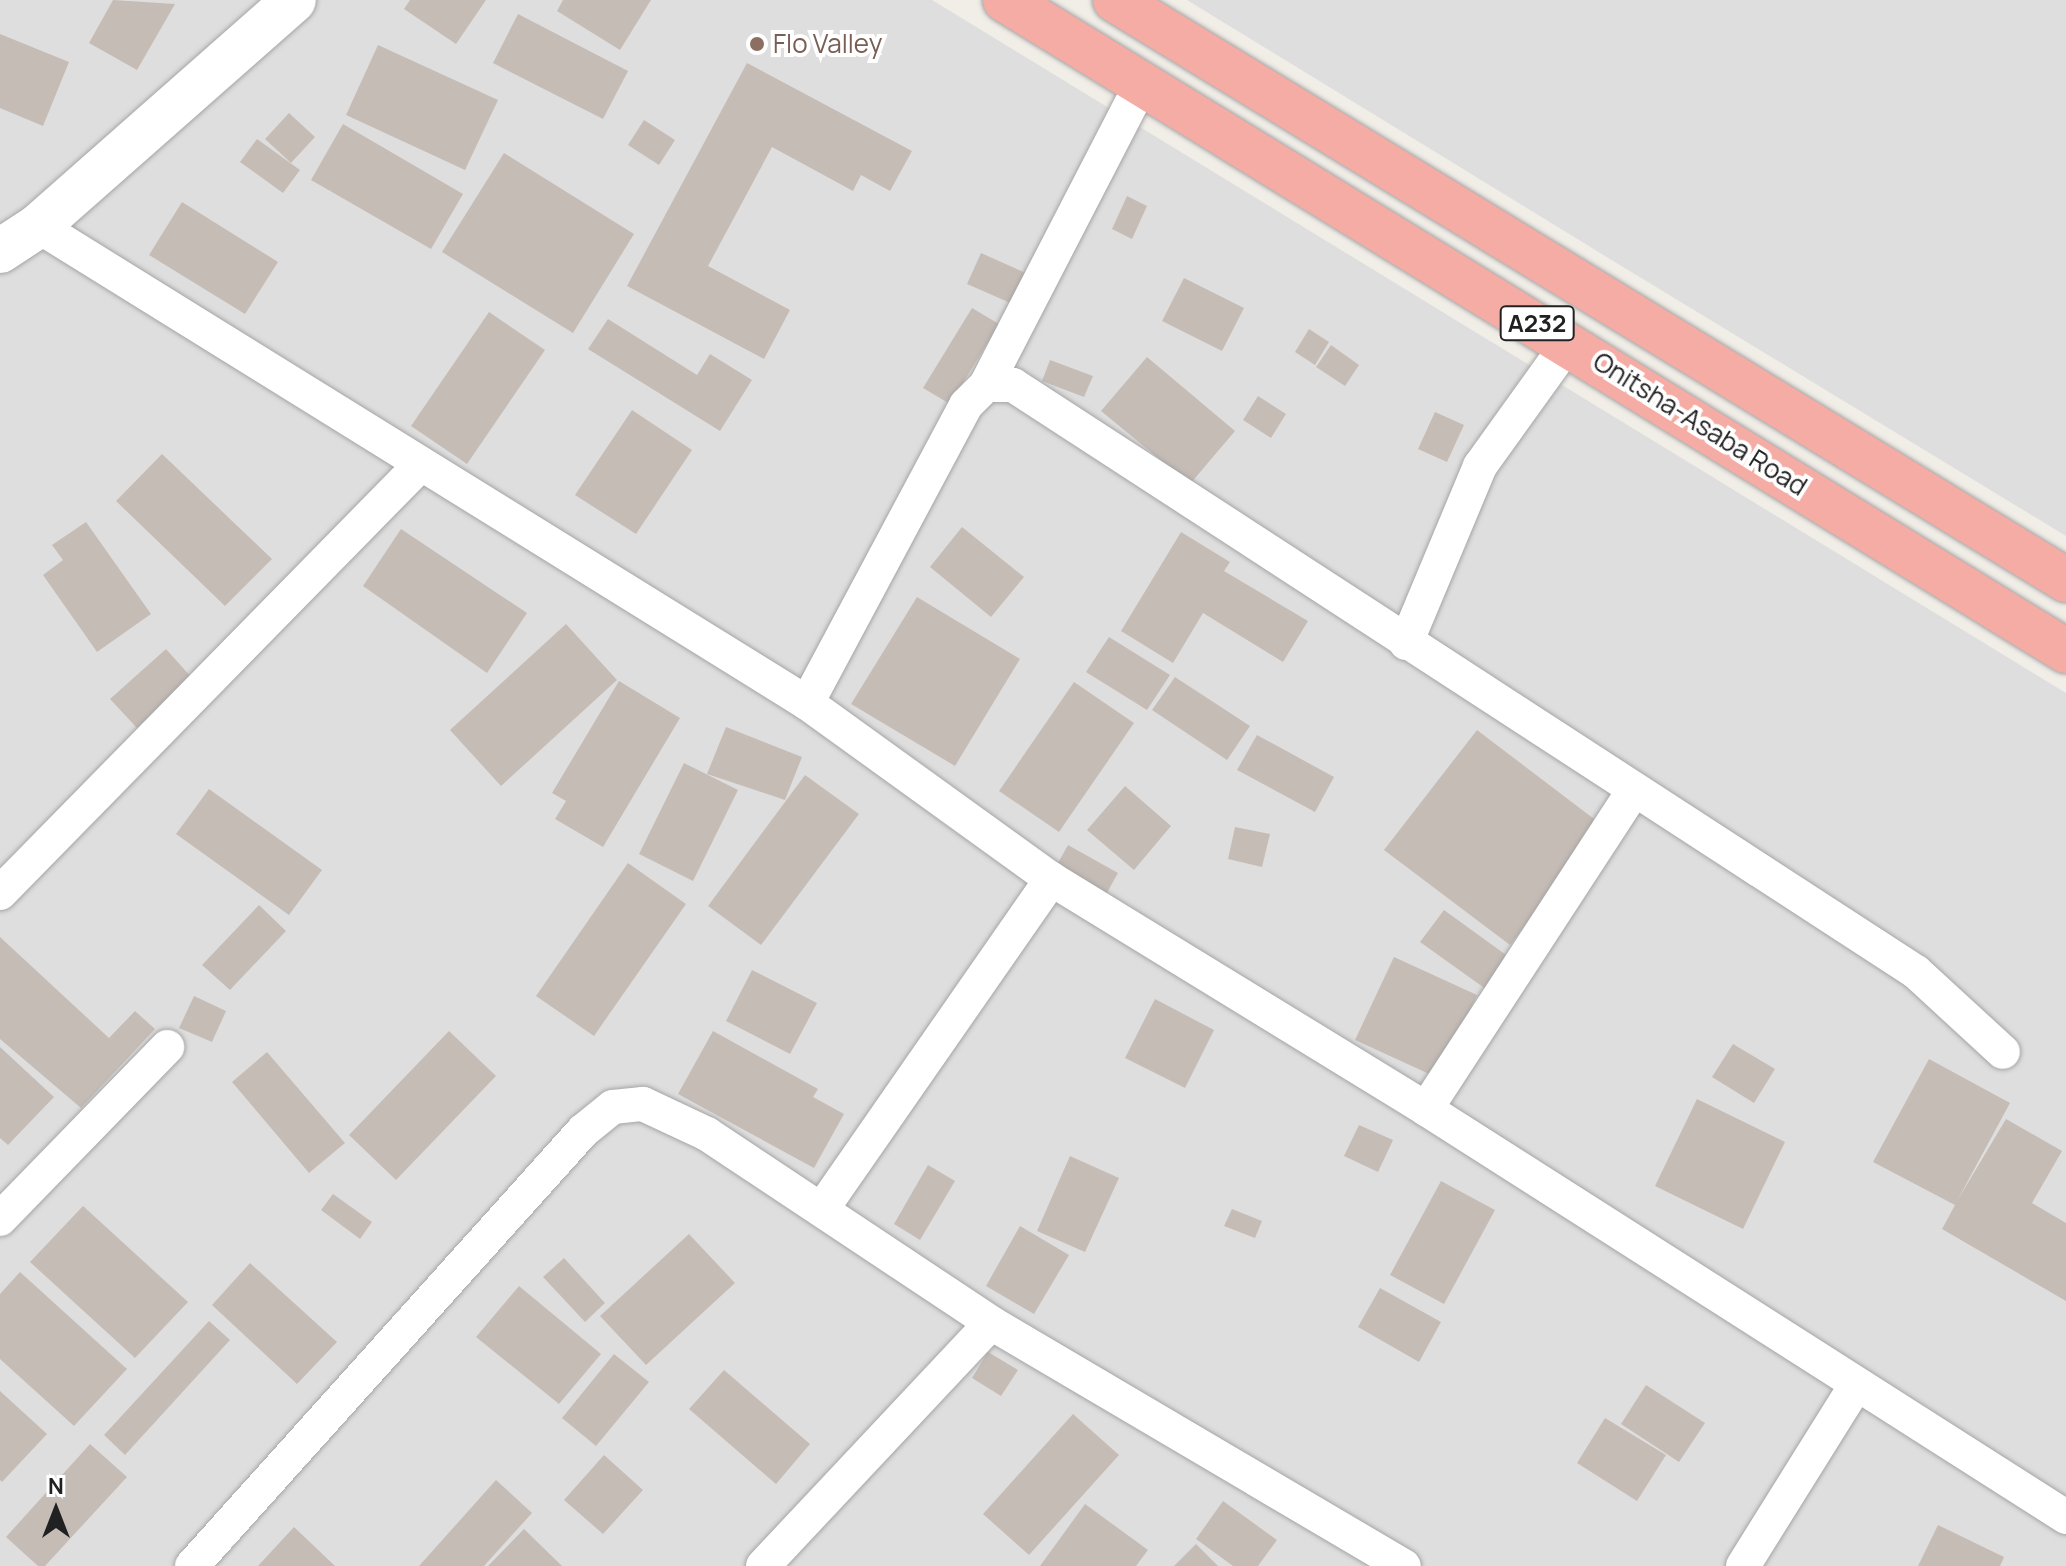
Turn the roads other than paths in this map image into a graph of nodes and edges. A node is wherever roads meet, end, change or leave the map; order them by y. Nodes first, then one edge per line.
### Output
1 (294, 0) edge
2 (1005, 0) edge
3 (1122, 3) edge
4 (1143, 81) junction
5 (38, 226) junction
6 (0, 251) edge
7 (1569, 342) junction
8 (986, 385) junction
9 (419, 466) junction
10 (2066, 580) edge
11 (1406, 643) junction
12 (2066, 651) edge
13 (807, 703) junction
14 (1633, 792) junction
15 (1051, 879) junction
16 (0, 893) edge
17 (167, 1047) dead end
18 (2003, 1052) dead end
19 (1426, 1109) junction
20 (822, 1209) junction
21 (0, 1219) edge
22 (991, 1323) junction
23 (1856, 1385) junction
24 (2062, 1505) edge
25 (192, 1566) edge
26 (763, 1566) edge
27 (1404, 1566) edge
28 (1743, 1566) edge

1 - 5 street
2 - 4 highway, Onitsha-Asaba Road / A232
3 - 10 highway, A232
4 - 7 highway, Onitsha-Asaba Road / A232
4 - 8 street
5 - 6 street
5 - 9 street
7 - 11 street
7 - 12 highway, Onitsha-Asaba Road / A232
8 - 11 street
8 - 13 street
9 - 13 street
9 - 16 street
11 - 14 street
13 - 15 street
14 - 18 street
14 - 19 street
15 - 19 street
15 - 20 street
17 - 21 street
19 - 23 street
20 - 22 street
20 - 25 street
22 - 26 street
22 - 27 street
23 - 24 street
23 - 28 street

